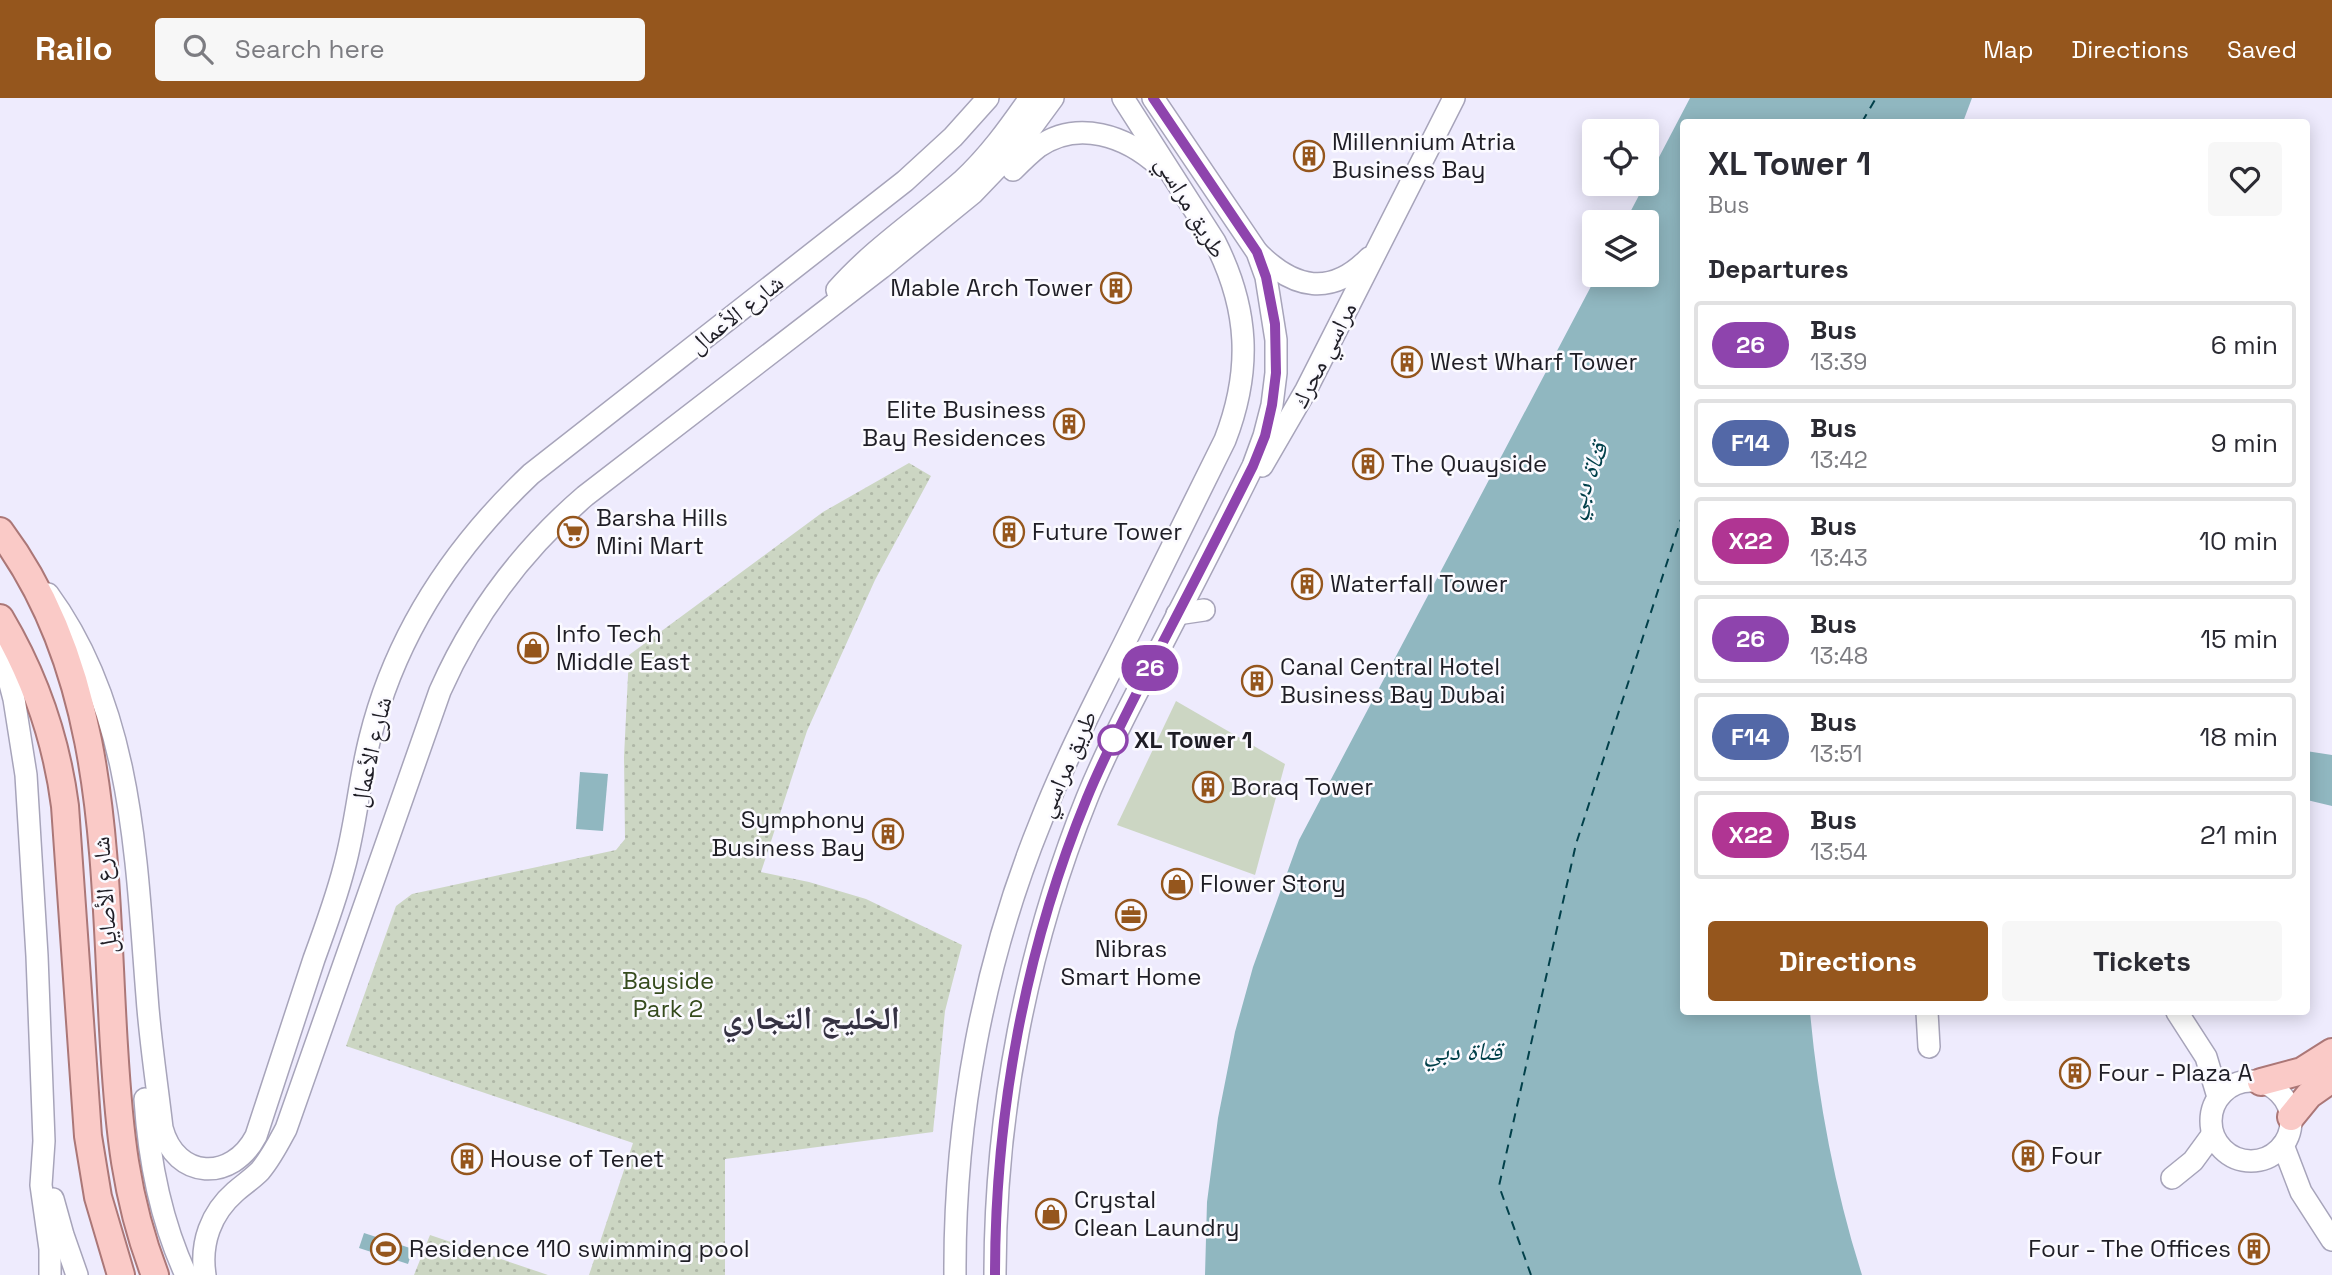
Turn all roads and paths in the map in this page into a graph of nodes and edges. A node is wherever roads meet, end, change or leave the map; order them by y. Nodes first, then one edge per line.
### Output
1 (1030, 98) edge
2 (1053, 98) edge
3 (1123, 98) edge
4 (1153, 98) edge
5 (1454, 98) edge
6 (983, 103) edge
7 (1179, 184) junction
8 (1380, 246) junction
9 (1257, 252) junction
10 (881, 268) junction
11 (809, 324) junction
12 (1239, 495) junction
13 (0, 531) edge
14 (20, 558) junction
15 (1204, 610) dead end
16 (1177, 614) junction
17 (0, 618) edge
18 (0, 646) edge
19 (1927, 1015) edge
20 (2179, 1015) edge
21 (1930, 1047) dead end
22 (2332, 1052) edge
23 (2206, 1057) junction
24 (2332, 1080) edge
25 (2249, 1082) junction
26 (2218, 1097) junction
27 (2291, 1117) junction
28 (156, 1136) junction
29 (44, 1141) junction
30 (2218, 1143) junction
31 (2283, 1145) junction
32 (2263, 1160) junction
33 (2172, 1178) dead end
34 (2301, 1192) junction
35 (2332, 1240) edge
36 (1002, 1264) edge
37 (74, 1266) edge
38 (50, 1275) edge
39 (121, 1275) edge
40 (155, 1275) edge
41 (186, 1275) edge
42 (205, 1275) edge
43 (955, 1275) edge

1 - 11 street
2 - 10 street, شارع الأعمال
3 - 7 street, طريق مراسي
4 - 9 street, طريق مراسي
5 - 8 street, مراسي محرك
6 - 28 street, شارع الأعمال
7 - 10 street
7 - 43 street, طريق مراسي
8 - 9 street, مراسي محرك
8 - 12 street, مراسي محرك
9 - 12 street, طريق مراسي
10 - 11 street, شارع الأعمال
11 - 42 street, شارع الأعمال
12 - 16 street, طريق مراسي
13 - 14 main road, شارع الأصايل
14 - 28 street, شارع الأعمال
14 - 40 main road, شارع الأصايل
15 - 16 street
16 - 36 street, طريق مراسي
17 - 39 main road, شارع الأصايل
18 - 29 street
19 - 21 street
20 - 23 street
22 - 25 main road
23 - 25 street
23 - 26 street
24 - 27 main road
25 - 26 street
25 - 27 street
26 - 30 street
27 - 31 street
28 - 41 street, شارع الأعمال
29 - 37 street
29 - 38 street
30 - 32 street
30 - 33 street
31 - 32 street
31 - 34 street
32 - 34 street
34 - 35 street

